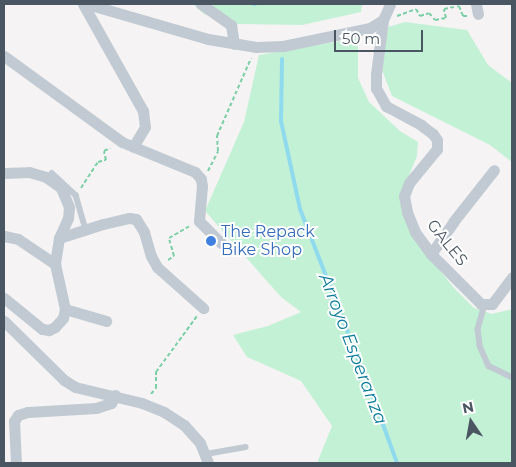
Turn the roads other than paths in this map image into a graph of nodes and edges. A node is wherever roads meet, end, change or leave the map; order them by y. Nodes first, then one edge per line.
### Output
1 (83, 4) edge
2 (87, 4) edge
3 (201, 4) edge
4 (390, 4) edge
5 (383, 20) junction
6 (234, 44) junction
7 (4, 56) edge
8 (133, 147) junction
9 (494, 170) dead end
10 (52, 172) dead end
11 (4, 173) edge
12 (86, 230) junction
13 (4, 236) edge
14 (59, 238) junction
15 (221, 243) dead end
16 (431, 254) junction
17 (55, 264) junction
18 (512, 277) edge
19 (4, 298) edge
20 (485, 305) junction
21 (202, 308) road end
22 (65, 309) junction
23 (4, 320) edge
24 (106, 320) dead end
25 (512, 377) edge
26 (115, 395) junction
27 (9, 437) edge
28 (245, 447) dead end
29 (207, 459) edge
30 (16, 463) edge

1 - 8 street
2 - 6 street
3 - 6 street
4 - 5 street
5 - 6 street
5 - 16 street, GALES
7 - 8 street
8 - 15 street
9 - 16 street
10 - 12 lane
11 - 14 street
12 - 14 street
12 - 21 street
13 - 17 street
14 - 17 street
16 - 20 street, GALES
17 - 22 street
18 - 20 street
19 - 22 street
20 - 25 lane
22 - 24 street
23 - 26 street
26 - 27 street
26 - 29 street
27 - 30 street
28 - 29 lane

